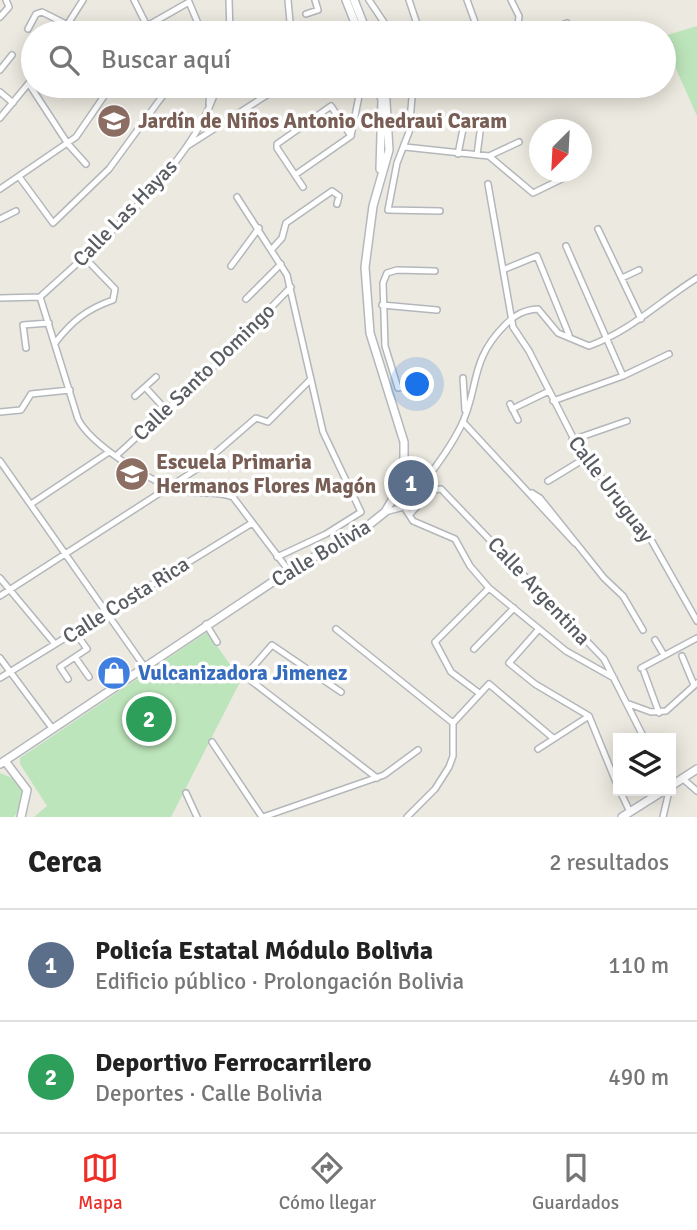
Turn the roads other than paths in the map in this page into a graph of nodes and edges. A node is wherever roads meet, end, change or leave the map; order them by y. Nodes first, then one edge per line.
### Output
1 (83, 0) edge
2 (134, 0) edge
3 (229, 0) edge
4 (288, 0) edge
5 (315, 0) edge
6 (346, 0) edge
7 (354, 0) edge
8 (369, 0) edge
9 (409, 0) edge
10 (467, 0) edge
11 (511, 0) edge
12 (8, 3) edge
13 (306, 14) dead end
14 (0, 17) edge
15 (32, 21) edge
16 (59, 21) edge
17 (71, 21) edge
18 (144, 21) edge
19 (156, 21) edge
20 (197, 21) edge
21 (230, 21) edge
22 (290, 21) edge
23 (354, 21) edge
24 (363, 21) edge
25 (383, 21) edge
26 (416, 21) edge
27 (475, 21) edge
28 (518, 21) edge
29 (12, 55) dead end
30 (0, 70) edge
31 (0, 92) edge
32 (21, 93) edge
33 (38, 98) edge
34 (102, 98) edge
35 (161, 98) edge
36 (209, 98) edge
37 (212, 98) edge
38 (262, 98) edge
39 (359, 98) edge
40 (381, 98) edge
41 (386, 98) edge
42 (411, 98) edge
43 (12, 103) junction
44 (208, 107) junction
45 (0, 118) edge
46 (463, 129) dead end
47 (480, 132) dead end
48 (351, 136) junction
49 (519, 142) dead end
50 (68, 144) junction
51 (188, 146) junction
52 (405, 147) junction
53 (458, 154) junction
54 (477, 155) junction
55 (489, 156) junction
56 (86, 164) dead end
57 (380, 173) junction
58 (295, 175) junction
59 (20, 178) junction
60 (556, 182) edge
61 (488, 184) dead end
62 (303, 187) dead end
63 (0, 189) edge
64 (237, 197) dead end
65 (337, 204) dead end
66 (16, 211) dead end
67 (440, 211) dead end
68 (0, 219) edge
69 (258, 228) junction
70 (598, 229) dead end
71 (566, 246) dead end
72 (272, 249) junction
73 (84, 257) junction
74 (281, 264) junction
75 (231, 266) dead end
76 (505, 269) junction
77 (639, 270) dead end
78 (435, 271) dead end
79 (622, 278) junction
80 (697, 278) edge
81 (291, 286) junction
82 (0, 298) edge
83 (40, 298) junction
84 (246, 299) dead end
85 (382, 305) junction
86 (436, 310) dead end
87 (512, 319) junction
88 (641, 319) junction
89 (49, 323) junction
90 (569, 335) junction
91 (609, 339) junction
92 (55, 343) junction
93 (26, 348) dead end
94 (669, 354) dead end
95 (388, 360) junction
96 (379, 363) junction
97 (623, 376) junction
98 (156, 377) dead end
99 (463, 378) dead end
100 (311, 379) junction
101 (422, 384) dead end
102 (145, 387) junction
103 (70, 390) junction
104 (549, 391) junction
105 (135, 396) dead end
106 (553, 401) junction
107 (166, 410) junction
108 (0, 412) edge
109 (466, 413) junction
110 (518, 420) dead end
111 (627, 421) dead end
112 (463, 422) junction
113 (572, 440) junction
114 (109, 452) junction
115 (116, 456) junction
116 (584, 459) junction
117 (0, 461) edge
118 (548, 481) dead end
119 (169, 486) junction
120 (398, 488) junction
121 (31, 504) junction
122 (404, 508) junction
123 (385, 512) junction
124 (411, 513) junction
125 (252, 523) junction
126 (66, 554) junction
127 (277, 557) junction
128 (289, 571) junction
129 (0, 578) edge
130 (489, 588) junction
131 (9, 590) junction
132 (0, 596) edge
133 (514, 608) junction
134 (106, 611) junction
135 (697, 621) edge
136 (206, 624) junction
137 (336, 629) dead end
138 (539, 629) junction
139 (643, 630) dead end
140 (75, 632) junction
141 (697, 638) edge
142 (655, 639) dead end
143 (216, 642) dead end
144 (55, 645) junction
145 (474, 649) dead end
146 (664, 655) junction
147 (682, 656) dead end
148 (75, 657) junction
149 (0, 658) edge
150 (144, 666) junction
151 (10, 672) junction
152 (89, 677) dead end
153 (0, 678) edge
154 (68, 678) dead end
155 (614, 678) junction
156 (696, 684) edge
157 (341, 692) dead end
158 (479, 693) junction
159 (628, 704) junction
160 (659, 713) junction
161 (589, 716) junction
162 (453, 723) junction
163 (52, 728) junction
164 (642, 733) edge
165 (553, 738) junction
166 (212, 742) dead end
167 (538, 749) dead end
168 (418, 750) dead end
169 (16, 753) junction
170 (1, 761) edge
171 (697, 769) edge
172 (14, 773) junction
173 (613, 774) edge
174 (377, 778) junction
175 (682, 778) junction
176 (676, 782) edge
177 (697, 791) edge
178 (186, 793) dead end
179 (622, 796) edge
180 (655, 796) edge
181 (668, 796) edge
182 (630, 812) junction
183 (21, 817) edge
184 (197, 817) edge
185 (263, 817) edge
186 (407, 817) edge
187 (622, 817) edge
188 (663, 817) edge

1 - 17 street
2 - 18 street
3 - 21 street
4 - 22 street
5 - 13 street
6 - 23 main road
7 - 24 main road
8 - 25 street
9 - 26 street
10 - 27 street
11 - 28 street
12 - 14 street
15 - 16 street
19 - 20 street
29 - 30 street
31 - 43 street
32 - 43 street
33 - 50 street
34 - 50 street
35 - 59 street
36 - 44 street
37 - 44 street, Calle Las Hayas
38 - 51 street
39 - 48 street
40 - 57 main road
41 - 57 main road
42 - 52 street
43 - 45 street
44 - 51 street, Calle Las Hayas
46 - 53 street
47 - 54 street
48 - 58 street
48 - 58 street
49 - 55 street
50 - 56 street
50 - 59 street
51 - 73 street, Calle Las Hayas
52 - 53 street
52 - 67 street
53 - 54 street
54 - 55 street
55 - 60 street
57 - 96 main road, Calle Bolivia
58 - 62 street
59 - 63 street
61 - 76 street, Calle Uruguay
64 - 69 street
65 - 72 street
66 - 68 street
69 - 72 street
69 - 75 street
70 - 79 street
71 - 91 street
72 - 74 street
73 - 83 street, Calle Las Hayas
73 - 92 street
74 - 81 street
74 - 84 street
76 - 87 street, Calle Uruguay
76 - 90 street
77 - 79 street
78 - 85 street
79 - 88 street
80 - 88 street
81 - 100 street
81 - 107 street, Calle Santo Domingo
82 - 83 street
83 - 89 street
85 - 86 street
85 - 95 street
87 - 90 street
87 - 104 street, Calle Uruguay
87 - 109 street
88 - 91 street
89 - 92 street
89 - 93 street
90 - 91 street
91 - 97 street
92 - 103 street
94 - 97 street
95 - 96 street
95 - 101 street
96 - 120 main road, Calle Bolivia
97 - 106 street
98 - 102 street
99 - 109 street
100 - 119 street
100 - 127 street
102 - 105 street
102 - 107 street
103 - 108 street
103 - 114 street
104 - 106 street, Calle Uruguay
104 - 110 street
106 - 113 street, Calle Uruguay
107 - 115 street, Calle Santo Domingo
109 - 112 street
111 - 113 street
112 - 122 street
112 - 139 street
113 - 116 street, Calle Uruguay
114 - 115 street
114 - 121 street, Calle Santo Domingo
115 - 119 street
116 - 118 street
116 - 135 street, Calle Uruguay
117 - 121 street
119 - 125 street
119 - 126 street
120 - 122 street
120 - 123 main road, Calle Bolivia
121 - 126 street
122 - 123 street
122 - 124 street
123 - 128 main road, Calle Bolivia
124 - 130 street
124 - 155 street, Calle Argentina
125 - 127 street
125 - 134 street, Calle Costa Rica
126 - 131 street
126 - 134 street
127 - 128 street
128 - 136 main road, Calle Bolivia
129 - 131 street
130 - 133 street
130 - 158 street
131 - 132 street
131 - 144 street
133 - 138 street
133 - 145 street
134 - 140 street, Calle Costa Rica
134 - 150 street
136 - 143 street
136 - 150 main road, Calle Bolivia
137 - 162 street
138 - 155 street
138 - 161 street
140 - 144 street, Calle Costa Rica
140 - 148 street
141 - 146 street
142 - 146 street
144 - 151 street, Calle Costa Rica
146 - 160 street
147 - 156 street
148 - 152 street
148 - 154 street
149 - 151 street
150 - 163 main road, Calle Bolivia
151 - 153 street, Calle Costa Rica
151 - 163 street
155 - 159 street, Calle Argentina
156 - 160 street
157 - 174 street
158 - 162 street
158 - 165 street
159 - 160 street
159 - 164 street, Calle Argentina
161 - 165 street
161 - 173 street
162 - 186 street
163 - 169 main road, Calle Bolivia
165 - 167 street
166 - 185 street
168 - 174 street
169 - 170 main road, Calle Bolivia
169 - 172 main road
170 - 172 main road
171 - 175 main road
172 - 183 main road
174 - 185 street
175 - 176 main road
175 - 177 street
178 - 184 street
179 - 182 street
180 - 182 main road
181 - 188 street
182 - 187 main road

